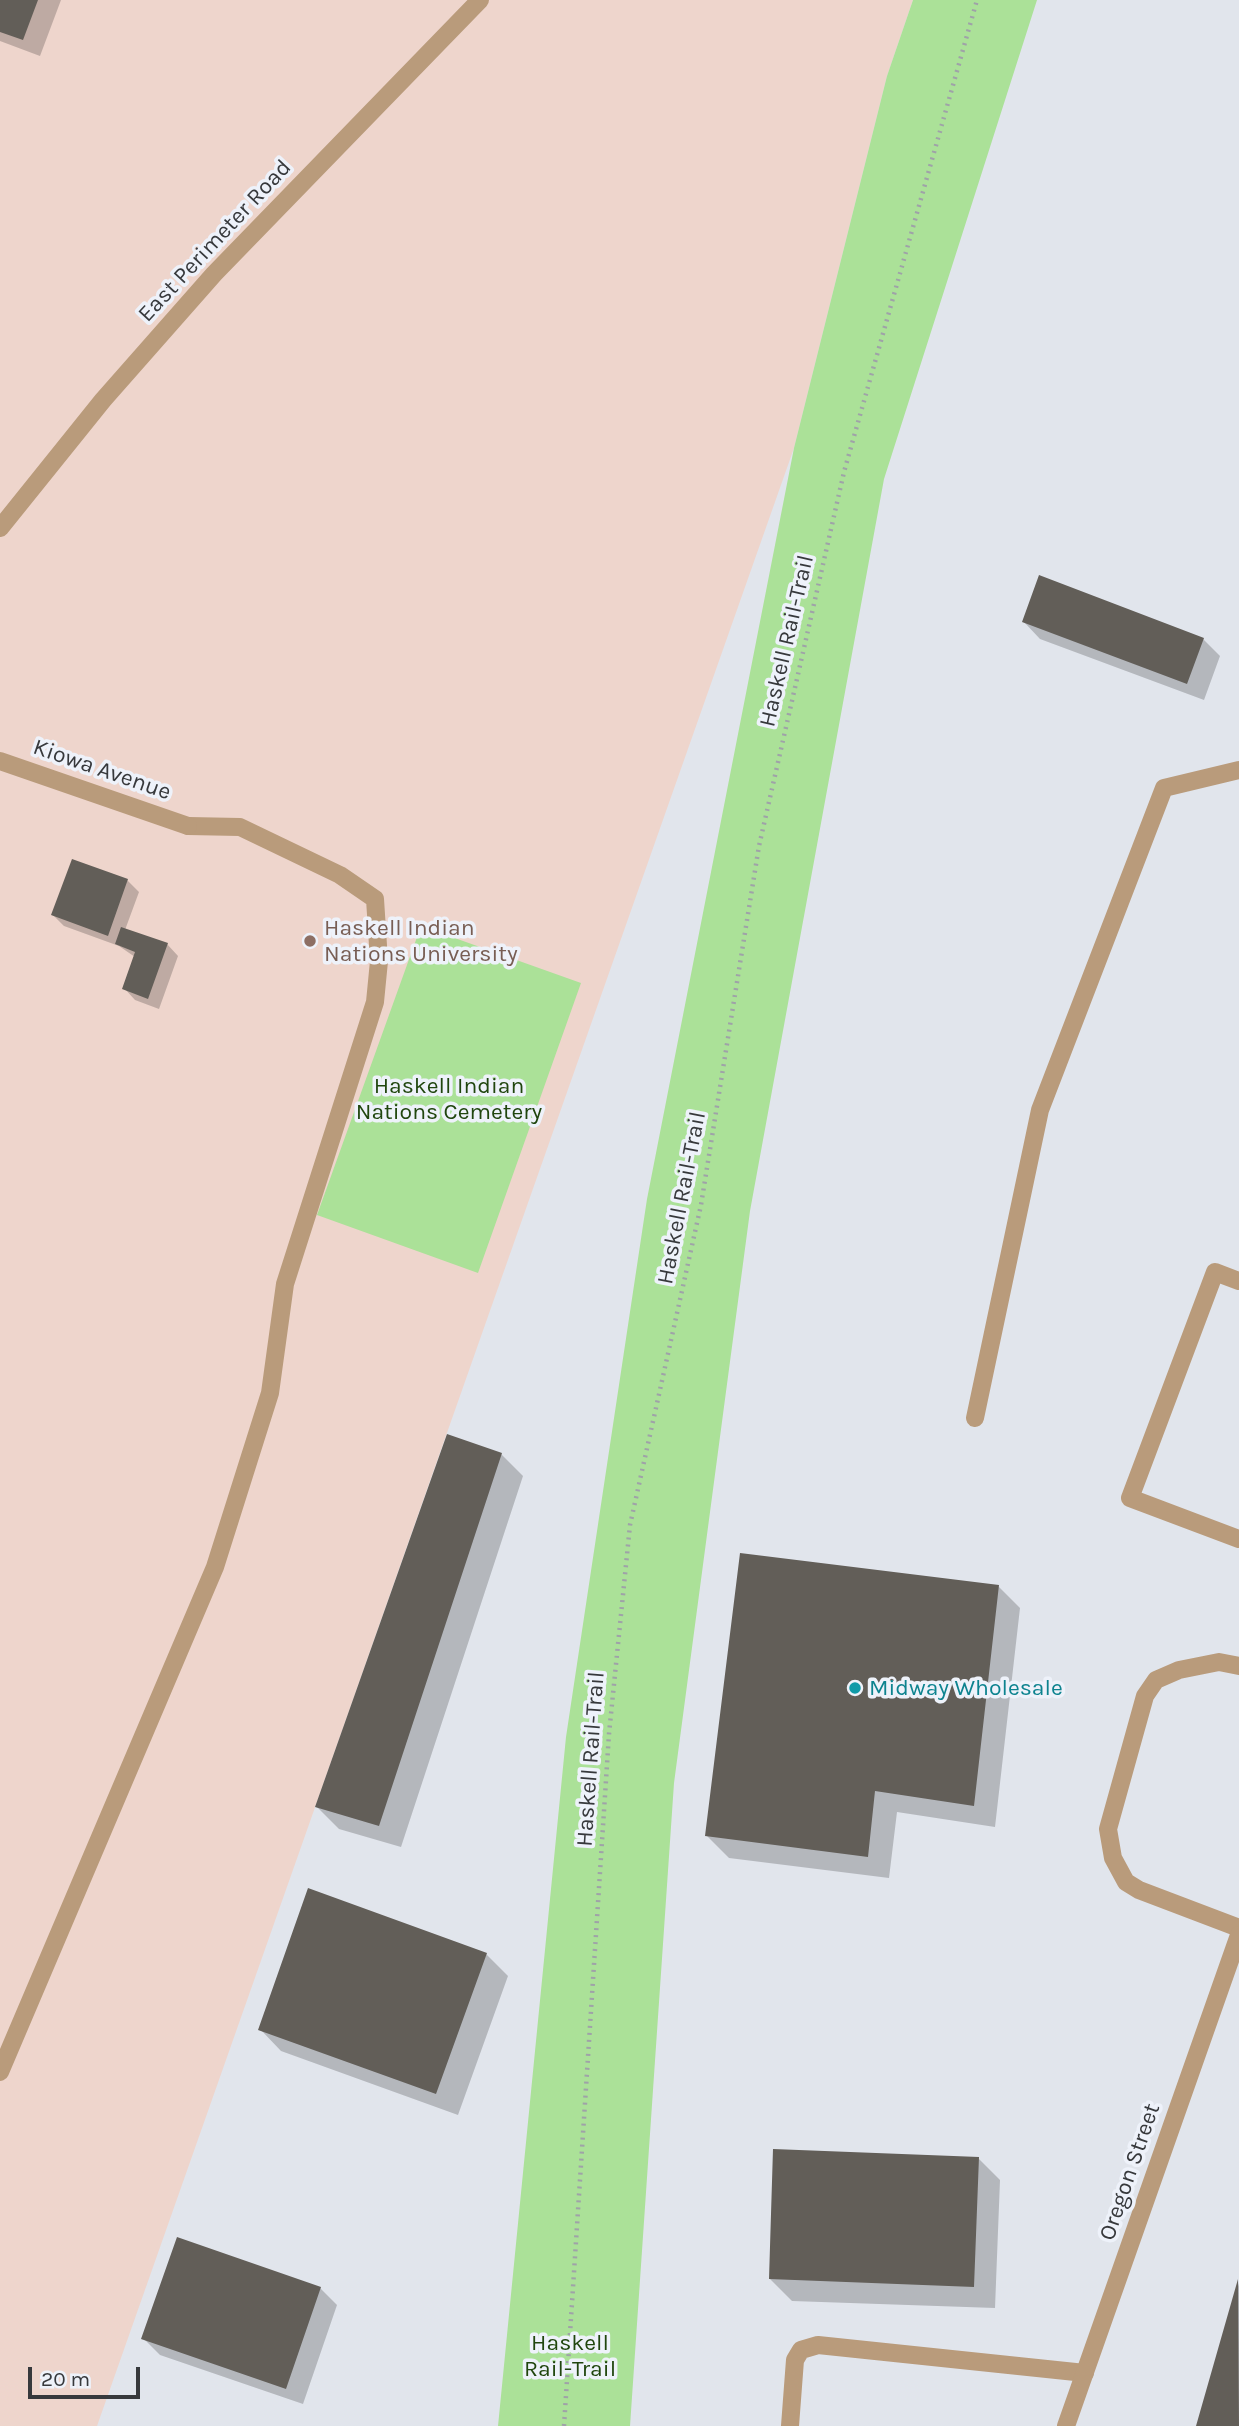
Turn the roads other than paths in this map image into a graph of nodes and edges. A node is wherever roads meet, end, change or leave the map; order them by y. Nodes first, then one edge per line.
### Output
1 (480, 0) edge
2 (0, 528) edge
3 (0, 761) edge
4 (1239, 770) edge
5 (1239, 1281) edge
6 (975, 1418) dead end
7 (1239, 1538) edge
8 (1239, 1665) edge
9 (1239, 1928) edge
10 (1239, 1935) edge
11 (1233, 1969) edge
12 (0, 2073) edge
13 (1085, 2373) junction
14 (790, 2426) edge
15 (1066, 2426) edge

1 - 2 street, East Perimeter Road
3 - 12 street, Kiowa Avenue
4 - 6 street
5 - 7 street
8 - 9 street
10 - 11 street, Oregon Street
11 - 13 street, Oregon Street
13 - 14 street
13 - 15 street, Oregon Street

